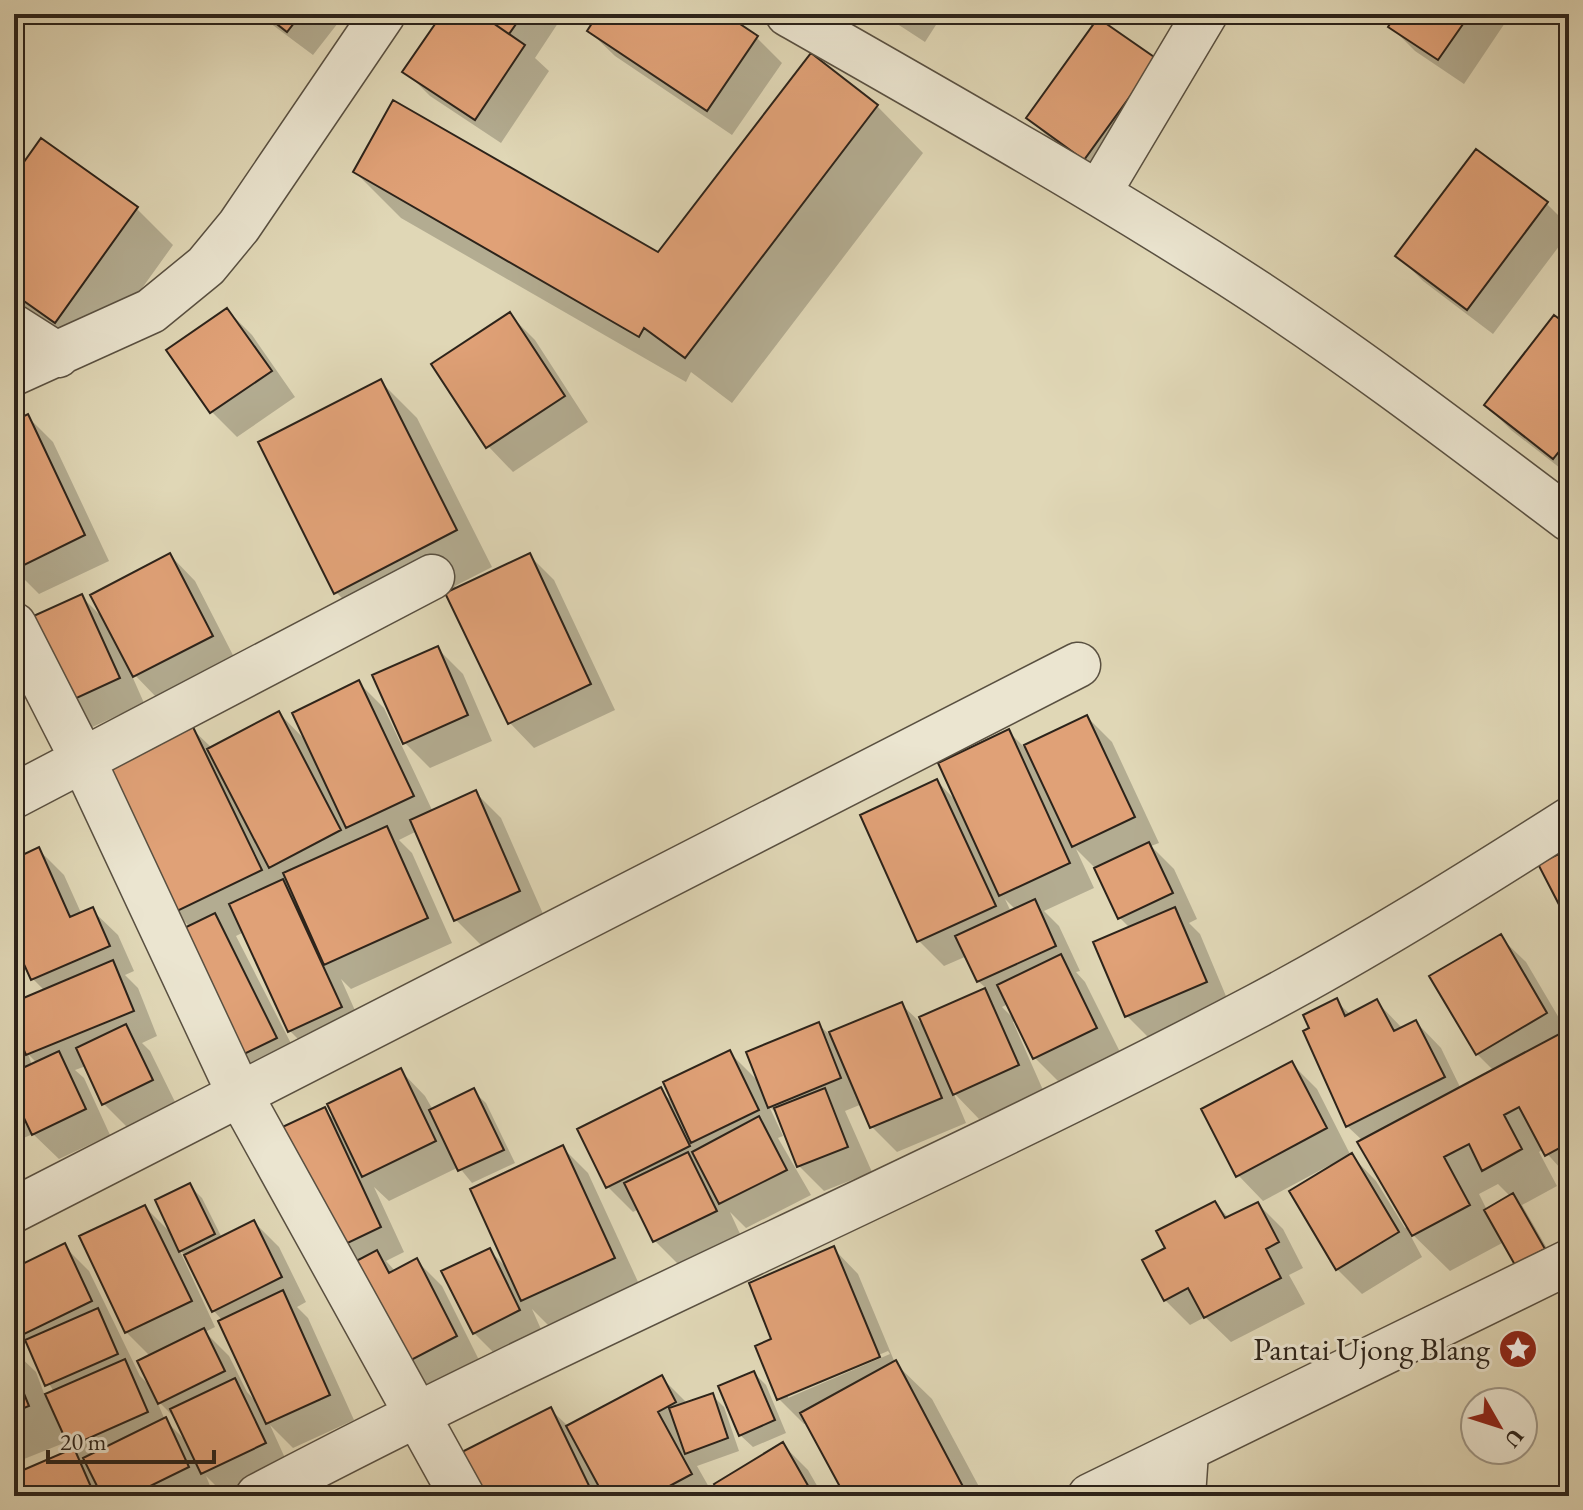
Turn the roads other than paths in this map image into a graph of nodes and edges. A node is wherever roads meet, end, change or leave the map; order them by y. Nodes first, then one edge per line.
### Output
1 (383, 14) edge
2 (788, 14) edge
3 (1205, 14) edge
4 (1099, 192) junction
5 (14, 327) edge
6 (58, 355) junction
7 (14, 373) edge
8 (1569, 519) edge
9 (432, 577) dead end
10 (14, 625) edge
11 (1078, 665) dead end
12 (84, 762) junction
13 (14, 796) edge
14 (1569, 820) edge
15 (239, 1093) junction
16 (14, 1210) edge
17 (1569, 1262) edge
18 (416, 1413) junction
19 (1186, 1452) junction
20 (258, 1496) edge
21 (462, 1496) edge
22 (1090, 1496) edge
23 (1183, 1496) edge

1 - 6 street
2 - 4 street
3 - 4 street
4 - 8 street
5 - 6 street
6 - 7 street
9 - 12 street
10 - 12 street
11 - 15 street
12 - 13 street
12 - 15 street
14 - 18 street
15 - 16 street
15 - 18 street
17 - 19 street
18 - 20 street
18 - 21 street
19 - 22 street
19 - 23 street

